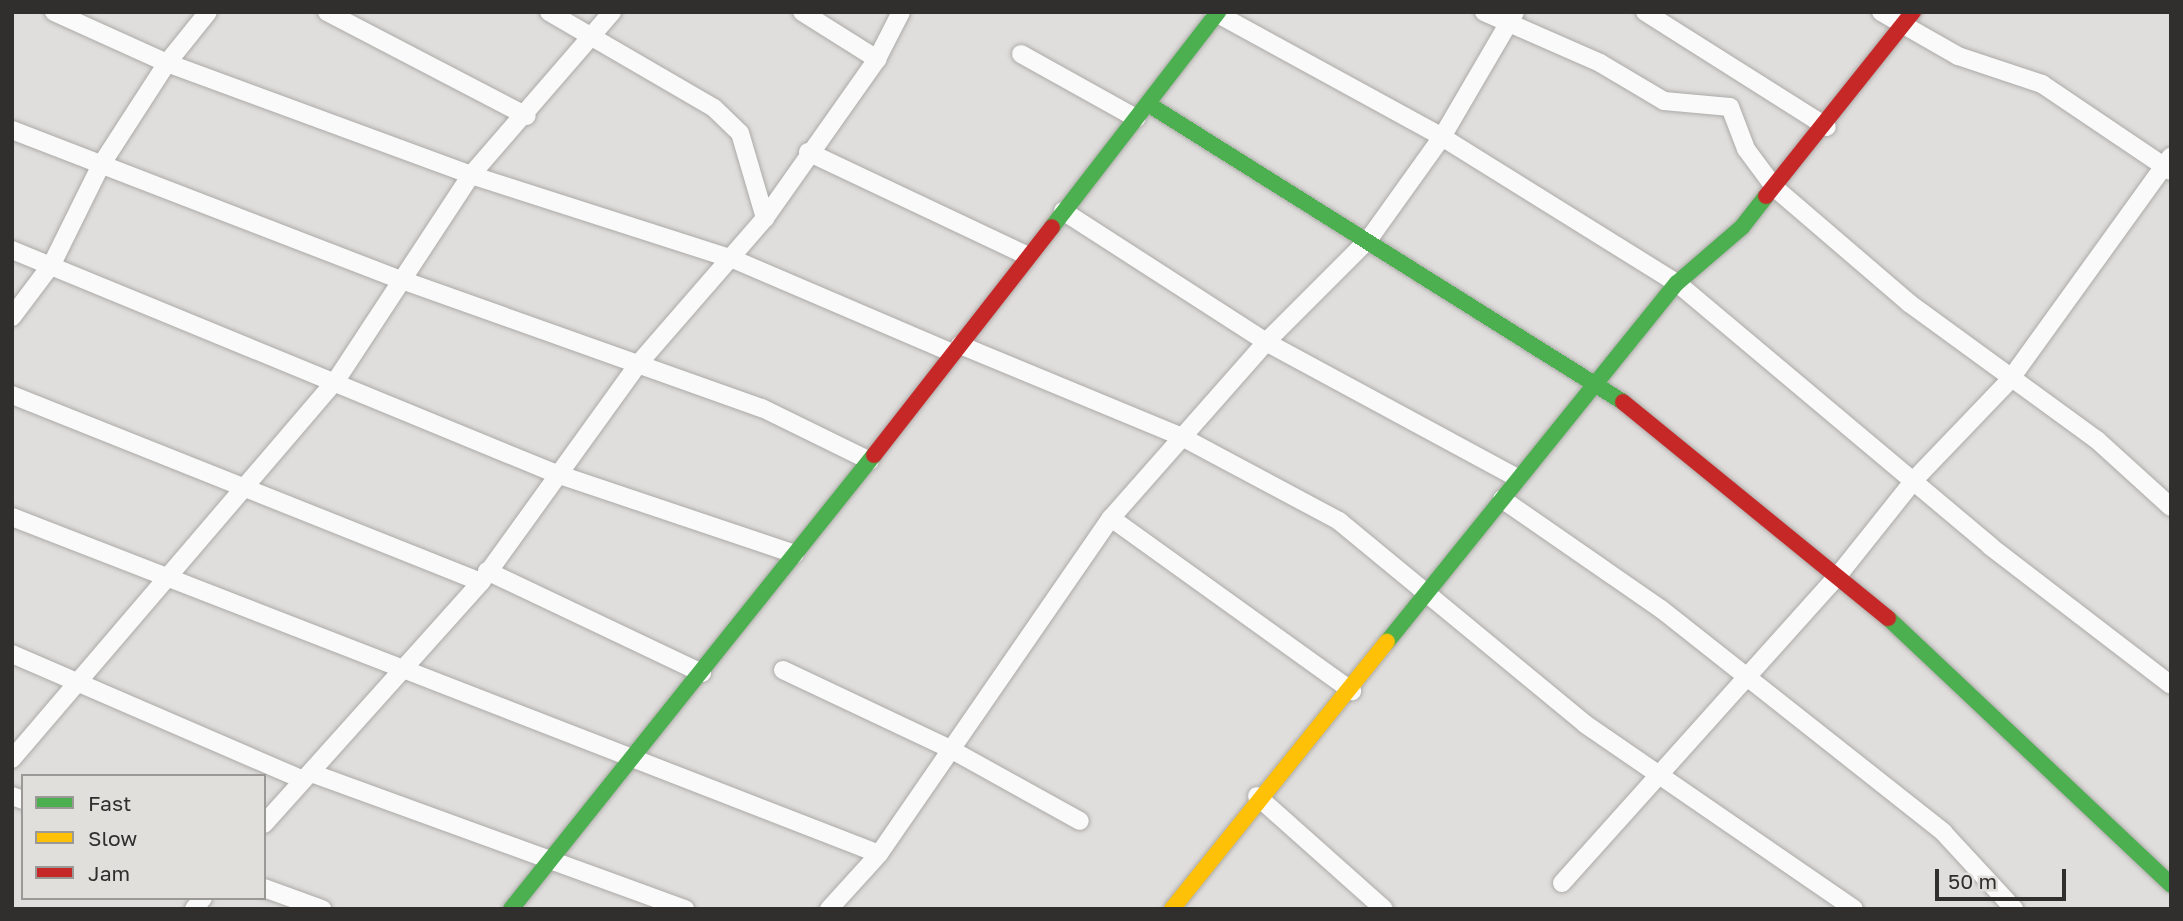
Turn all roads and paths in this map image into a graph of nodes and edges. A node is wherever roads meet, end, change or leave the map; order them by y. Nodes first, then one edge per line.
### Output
1 (54, 12) edge
2 (208, 12) edge
3 (327, 12) edge
4 (549, 12) edge
5 (612, 12) edge
6 (802, 12) edge
7 (901, 12) edge
8 (1485, 12) edge
9 (1645, 12) edge
10 (1881, 12) edge
11 (1216, 13) edge
12 (1511, 19) edge
13 (1908, 19) edge
14 (591, 40) junction
15 (1021, 54) dead end
16 (877, 58) junction
17 (167, 63) junction
18 (1142, 111) junction
19 (527, 116) junction
20 (1827, 127) junction
21 (12, 130) edge
22 (1442, 137) junction
23 (808, 152) junction
24 (2168, 164) edge
25 (102, 165) junction
26 (471, 175) junction
27 (1775, 188) junction
28 (1063, 211) junction
29 (765, 218) junction
30 (1369, 239) junction
31 (12, 250) edge
32 (1026, 255) junction
33 (733, 258) junction
34 (52, 264) junction
35 (400, 279) junction
36 (1677, 283) junction
37 (12, 317) edge
38 (1266, 342) junction
39 (956, 349) junction
40 (639, 363) junction
41 (337, 379) junction
42 (2009, 381) junction
43 (1598, 382) junction
44 (12, 395) edge
45 (1182, 437) junction
46 (870, 461) junction
47 (554, 473) junction
48 (1518, 478) junction
49 (1916, 479) junction
50 (248, 484) junction
51 (1502, 499) junction
52 (2171, 508) edge
53 (12, 517) edge
54 (1111, 518) junction
55 (795, 554) junction
56 (1840, 573) junction
57 (484, 576) junction
58 (166, 582) junction
59 (1429, 591) junction
60 (12, 654) edge
61 (783, 670) dead end
62 (403, 672) junction
63 (702, 673) junction
64 (1745, 676) junction
65 (79, 684) junction
66 (2171, 685) edge
67 (1352, 691) junction
68 (952, 750) junction
69 (12, 760) edge
70 (633, 762) junction
71 (308, 777) junction
72 (1658, 777) junction
73 (1257, 796) junction
74 (1080, 821) dead end
75 (266, 822) edge
76 (879, 854) junction
77 (548, 863) junction
78 (1562, 883) dead end
79 (2171, 885) edge
80 (266, 889) edge
81 (1177, 907) edge
82 (322, 909) edge
83 (511, 909) edge
84 (685, 909) edge
85 (829, 909) edge
86 (1384, 909) edge
87 (1854, 909) edge
88 (2014, 909) edge

1 - 17 street
2 - 17 street
3 - 19 street
4 - 14 street
5 - 14 street
6 - 16 street
7 - 16 street
8 - 12 street
9 - 20 street
10 - 13 street
11 - 18 street
11 - 22 street
12 - 22 street
12 - 27 street
13 - 20 street
13 - 24 street
14 - 19 street
14 - 29 street
15 - 18 street
16 - 23 street
17 - 25 street
17 - 26 street
18 - 28 street
18 - 30 street
19 - 26 street
20 - 27 street
21 - 25 street
22 - 30 street
22 - 36 street
23 - 29 street
23 - 32 street
24 - 42 street
25 - 34 street
25 - 35 street
26 - 33 street
26 - 35 street
27 - 36 street
27 - 42 street
28 - 32 street
28 - 38 street
29 - 33 street
30 - 38 street
30 - 43 street
31 - 34 street
32 - 39 street
33 - 39 street
33 - 40 street
34 - 37 street
34 - 41 street
35 - 40 street
35 - 41 street
36 - 43 street
36 - 49 street
38 - 45 street
38 - 48 street
39 - 45 street
39 - 46 street
40 - 46 street
40 - 47 street
41 - 47 street
41 - 50 street
42 - 49 street
42 - 52 street
43 - 48 street
43 - 56 street
44 - 50 street
45 - 54 street
45 - 59 street
46 - 55 street
47 - 55 street
47 - 57 street
48 - 51 street
49 - 56 street
49 - 66 street
50 - 57 street
50 - 58 street
51 - 59 street
51 - 64 street
53 - 58 street
54 - 67 street
54 - 68 street
55 - 63 street
56 - 64 street
56 - 79 street
57 - 62 street
57 - 63 street
58 - 62 street
58 - 65 street
59 - 67 street
59 - 72 street
60 - 65 street
61 - 68 street
62 - 70 street
62 - 71 street
63 - 70 street
64 - 72 street
64 - 88 street
65 - 69 street
65 - 71 street
67 - 73 street
68 - 74 street
68 - 76 street
70 - 76 street
70 - 77 street
71 - 75 street
71 - 77 street
72 - 78 street
72 - 87 street
73 - 81 street
73 - 86 street
76 - 85 street
77 - 83 street
77 - 84 street
80 - 82 street

